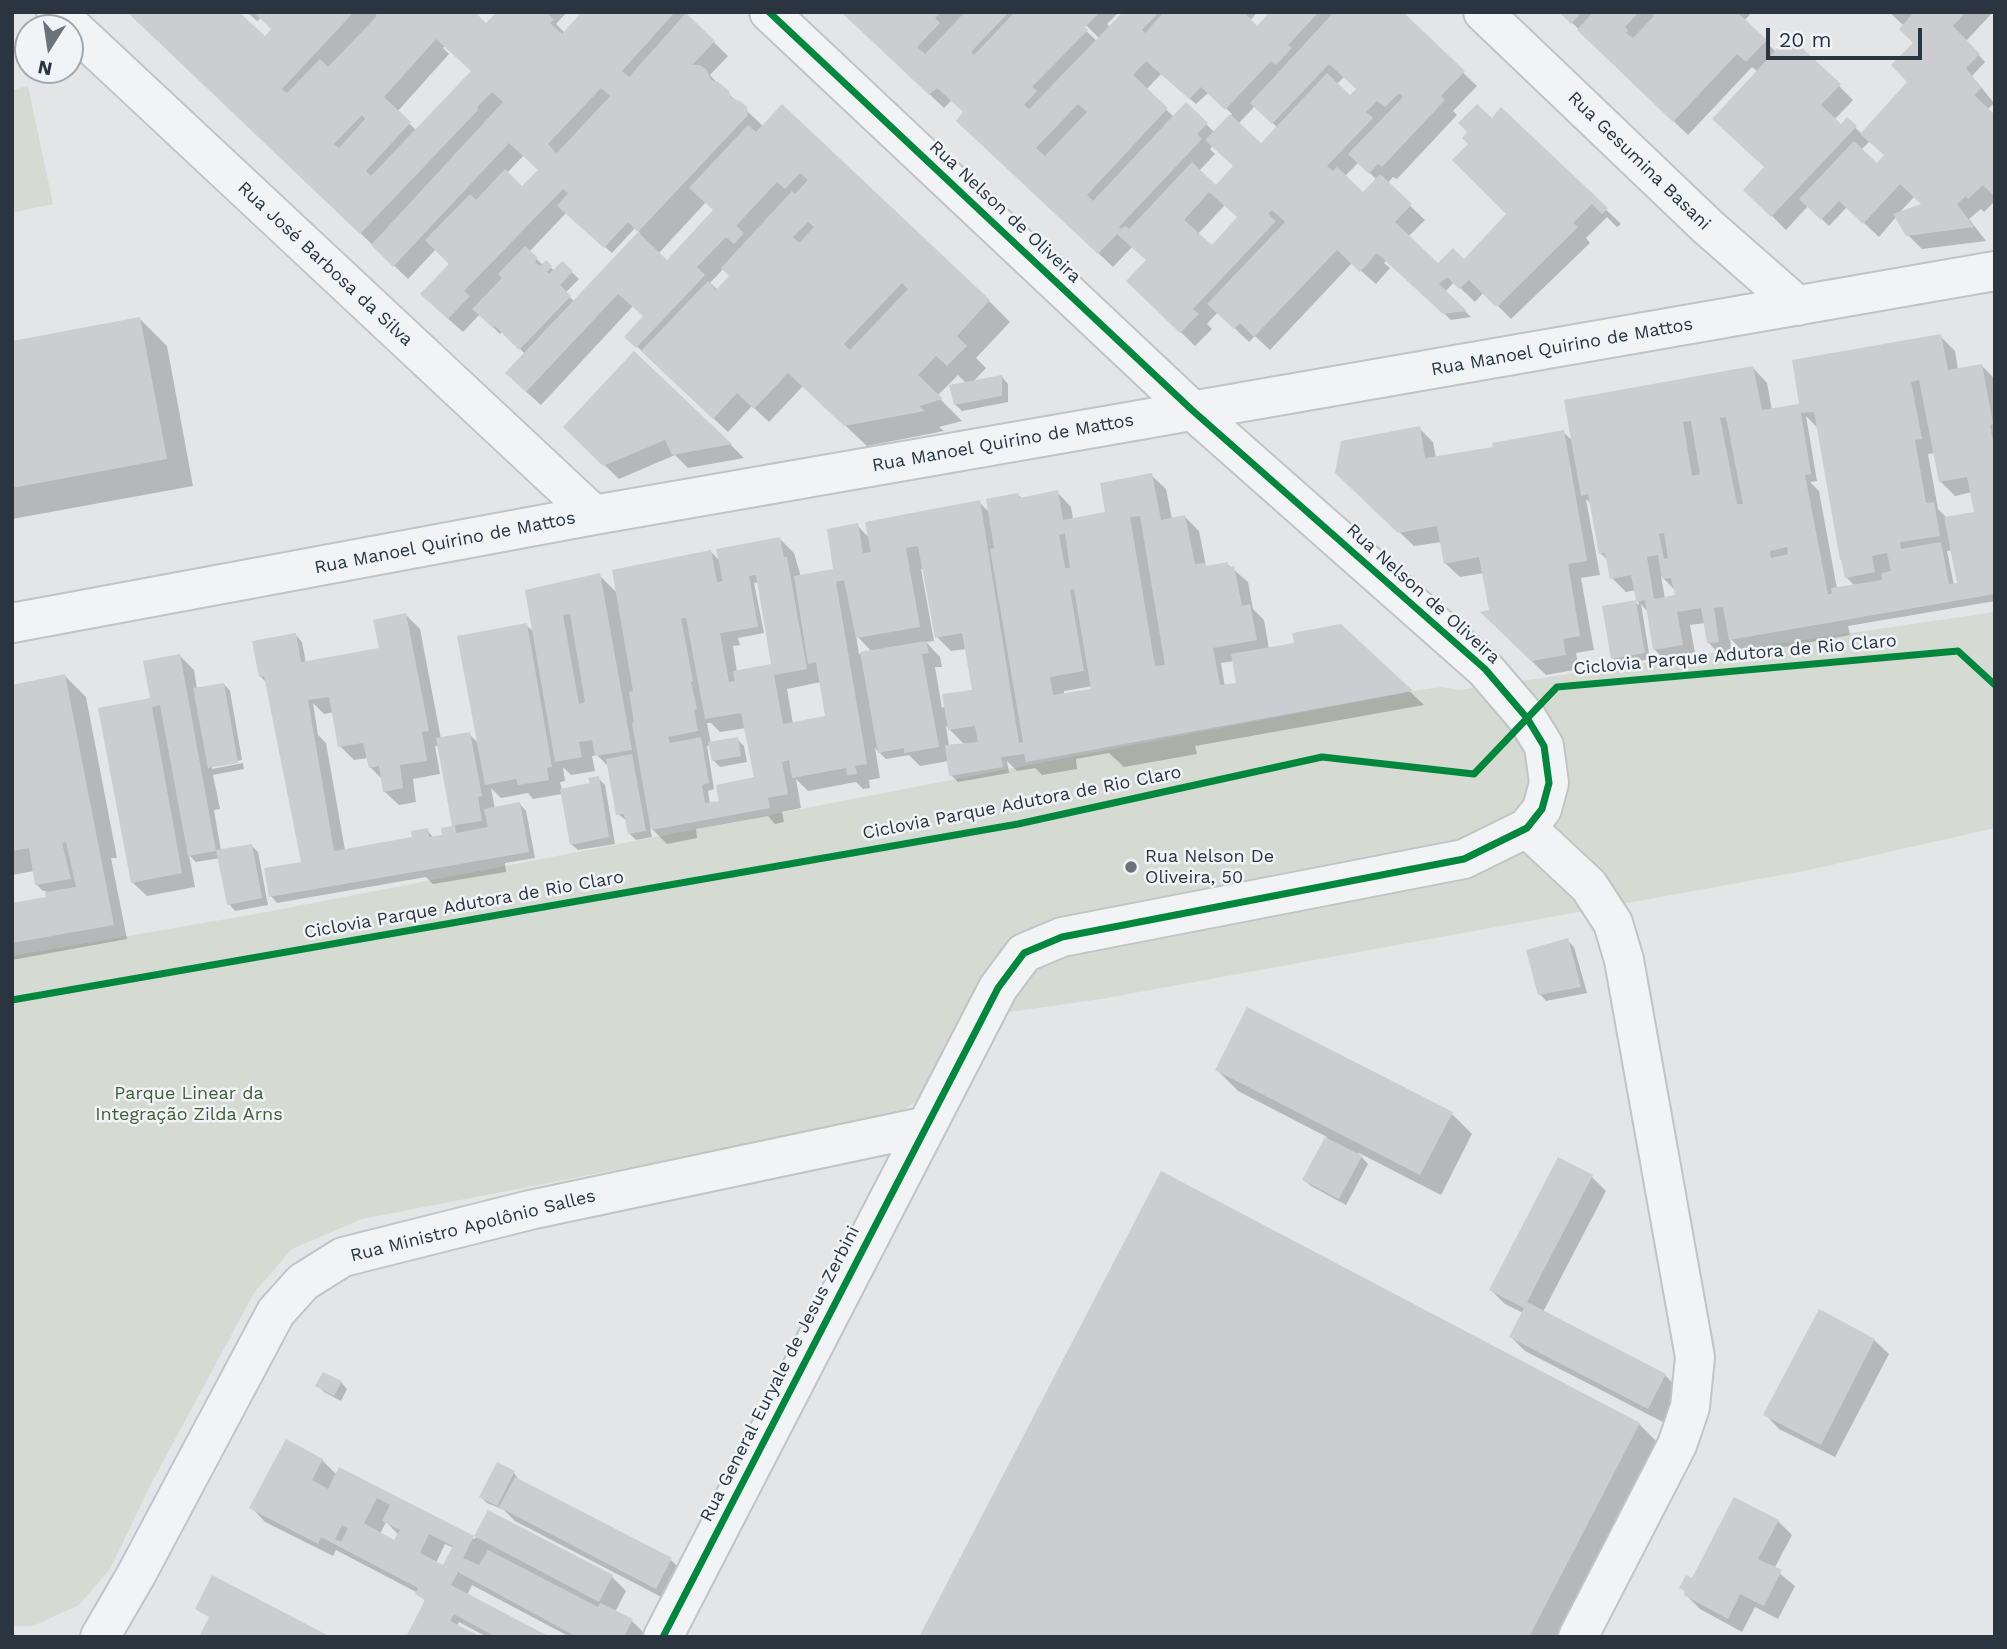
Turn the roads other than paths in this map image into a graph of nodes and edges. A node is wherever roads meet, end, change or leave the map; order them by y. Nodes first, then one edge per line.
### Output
1 (56, 12) edge
2 (769, 12) edge
3 (1483, 12) edge
4 (1995, 271) edge
5 (1798, 306) junction
6 (1192, 410) junction
7 (594, 515) junction
8 (12, 623) edge
9 (1527, 828) junction
10 (927, 1126) junction
11 (100, 1637) edge
12 (663, 1637) edge
13 (1578, 1637) edge

1 - 7 street, Rua José Barbosa da Silva
2 - 6 street, Rua Nelson de Oliveira
3 - 5 street, Rua Gesumina Basani
4 - 5 street, Rua Manoel Quirino de Mattos
5 - 6 street, Rua Manoel Quirino de Mattos
6 - 7 street, Rua Manoel Quirino de Mattos
6 - 9 street, Rua Nelson de Oliveira
7 - 8 street, Rua Manoel Quirino de Mattos
9 - 10 street
9 - 13 street
10 - 11 street, Rua Ministro Apolônio Salles
10 - 12 street, Rua General Euryale de Jesus Zerbini

